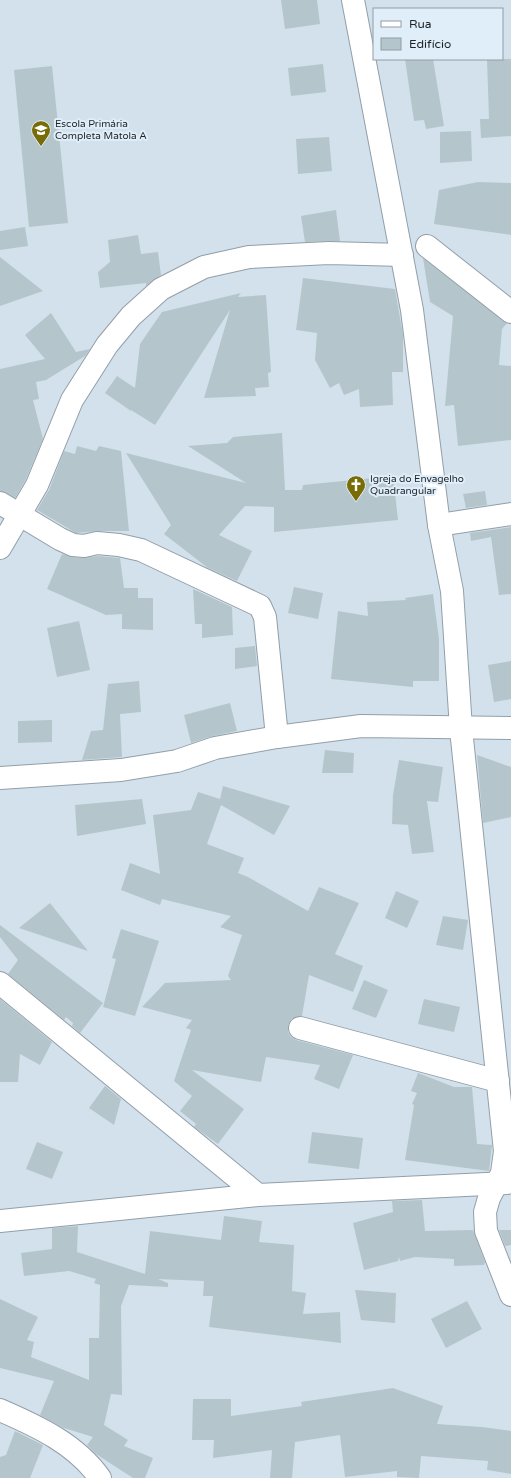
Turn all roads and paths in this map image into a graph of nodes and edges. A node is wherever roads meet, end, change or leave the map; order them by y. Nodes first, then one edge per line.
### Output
1 (353, 0) edge
2 (427, 246) dead end
3 (402, 255) junction
4 (511, 312) edge
5 (0, 503) edge
6 (18, 514) junction
7 (511, 514) edge
8 (439, 525) junction
9 (0, 548) edge
10 (511, 728) edge
11 (461, 729) junction
12 (277, 737) junction
13 (0, 778) edge
14 (0, 983) edge
15 (300, 1028) dead end
16 (498, 1081) junction
17 (503, 1183) edge
18 (258, 1195) junction
19 (0, 1221) edge
20 (511, 1295) edge
21 (0, 1410) edge
22 (100, 1478) edge

1 - 3 street
2 - 4 street
3 - 6 street
3 - 8 street
5 - 6 street
6 - 9 street
6 - 12 street
7 - 8 street
8 - 11 street
10 - 11 street
11 - 12 street
11 - 16 street
12 - 13 street
14 - 18 street
15 - 16 street
16 - 17 street
17 - 18 street
17 - 20 street
18 - 19 street
21 - 22 street

